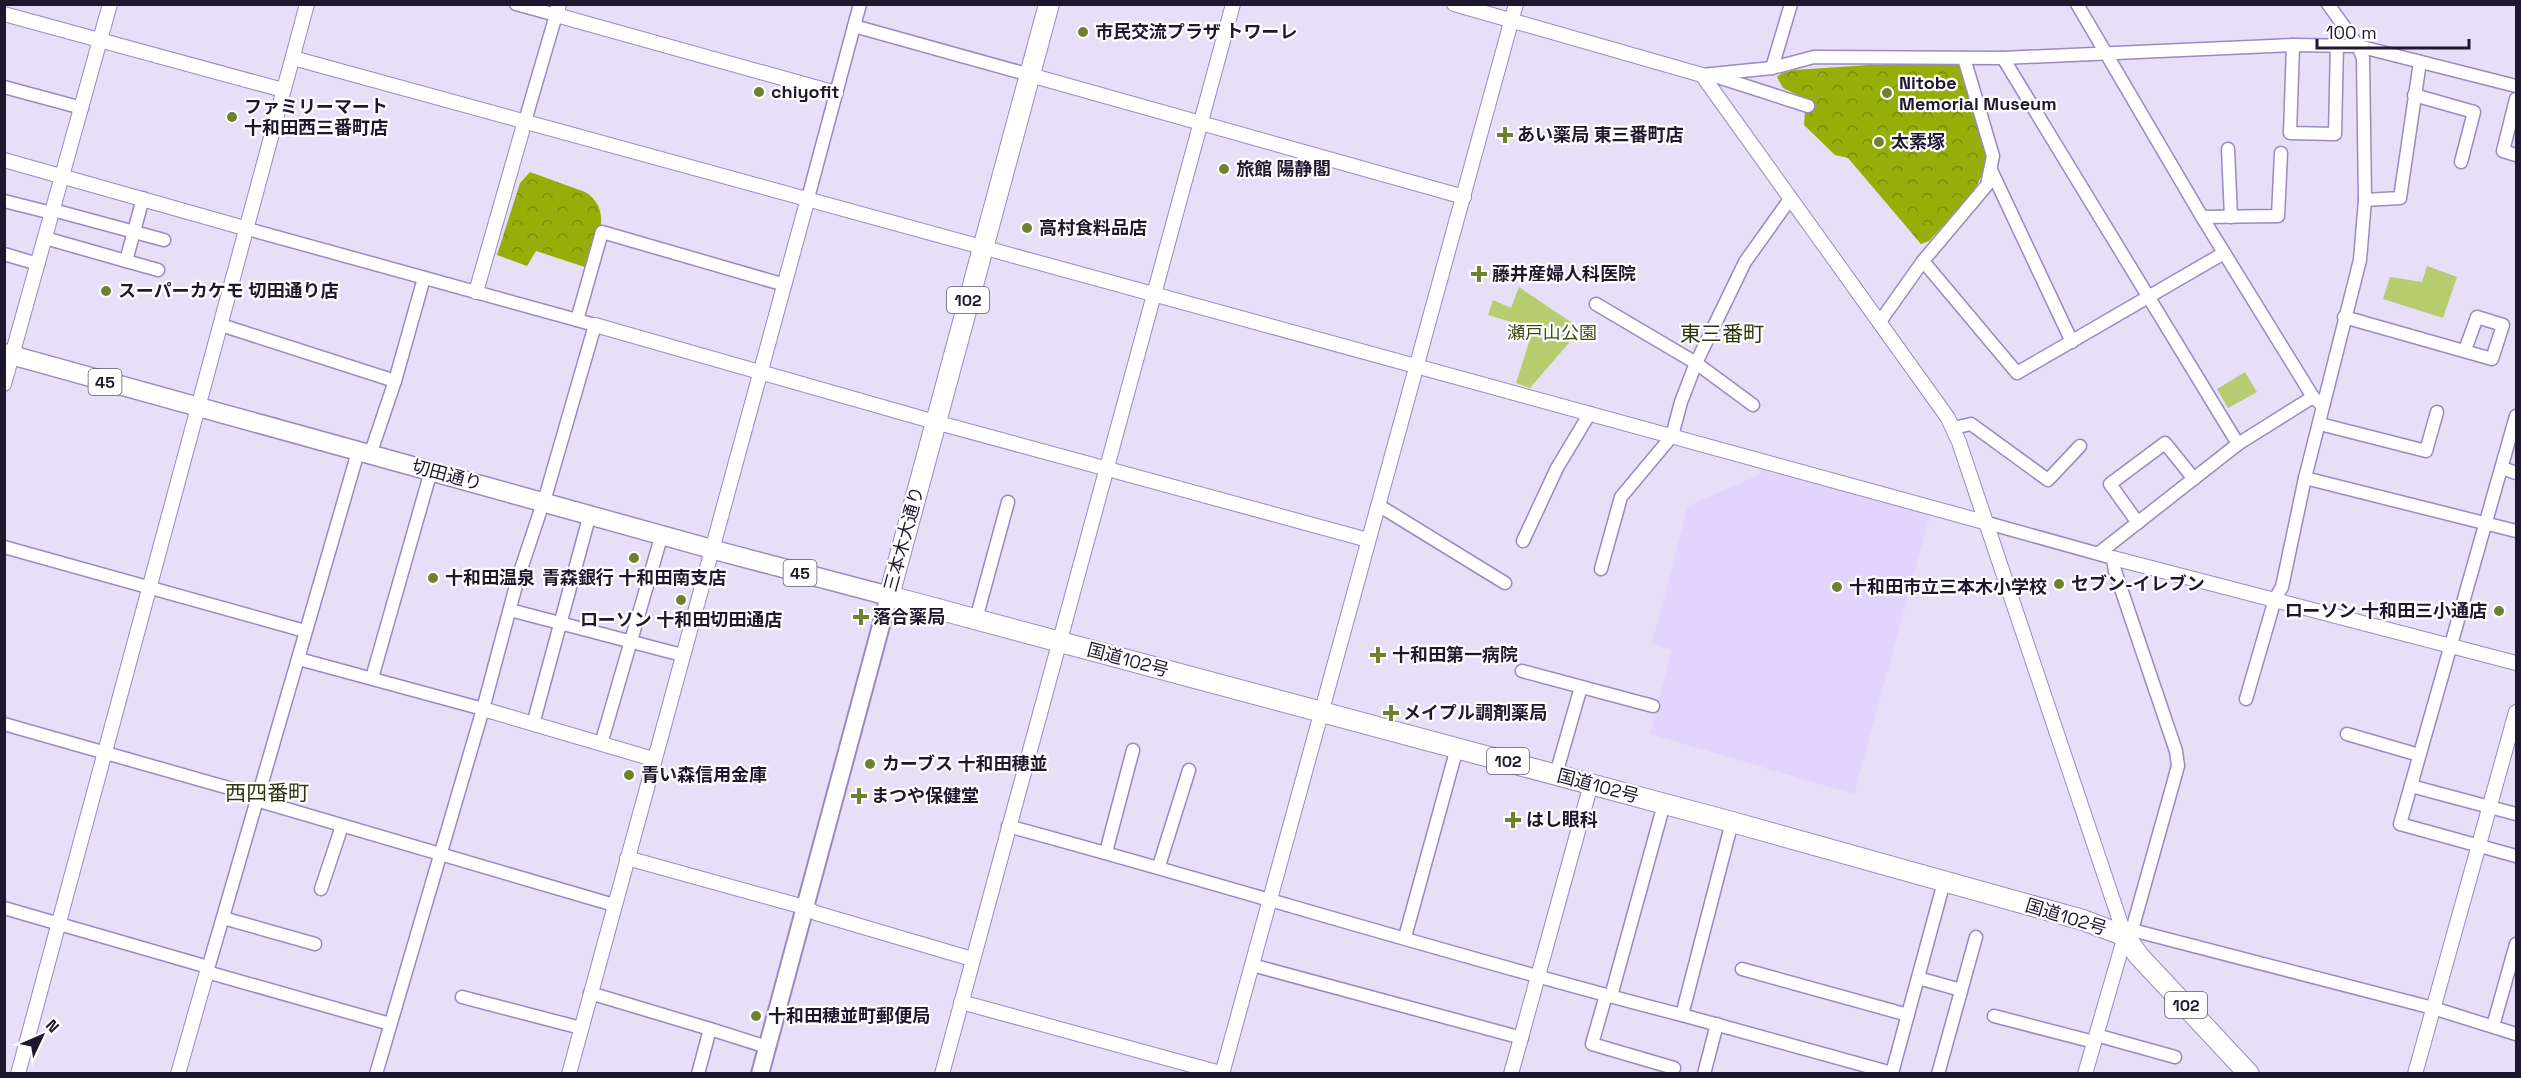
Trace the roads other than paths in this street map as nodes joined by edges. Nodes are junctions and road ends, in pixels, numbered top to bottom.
1 (110, 4) edge
2 (307, 4) edge
3 (516, 4) edge
4 (860, 4) edge
5 (1049, 4) edge
6 (1233, 4) edge
7 (1454, 4) edge
8 (1516, 4) edge
9 (1791, 4) edge
10 (2077, 4) edge
11 (2328, 4) edge
12 (558, 10) edge
13 (4, 14) edge
14 (1512, 21) junction
15 (854, 26) junction
16 (100, 39) junction
17 (2293, 45) junction
18 (2337, 45) junction
19 (2358, 46) junction
20 (2105, 53) junction
21 (293, 58) junction
22 (1964, 58) junction
23 (2003, 58) junction
24 (2420, 62) junction
25 (1772, 68) junction
26 (1030, 75) junction
27 (1706, 75) junction
28 (2517, 86) edge
29 (4, 87) edge
30 (283, 90) junction
31 (836, 93) junction
32 (2414, 95) junction
33 (2517, 99) edge
34 (1808, 106) dead end
35 (82, 108) junction
36 (525, 121) junction
37 (1201, 122) junction
38 (2228, 149) dead end
39 (2281, 153) dead end
40 (2517, 155) edge
41 (4, 160) edge
42 (2461, 162) dead end
43 (1991, 170) junction
44 (62, 176) junction
45 (1464, 197) junction
46 (143, 198) junction
47 (808, 198) junction
48 (1790, 200) junction
49 (2365, 200) junction
50 (4, 201) edge
51 (52, 211) junction
52 (2202, 217) junction
53 (2231, 217) junction
54 (248, 229) junction
55 (134, 232) junction
56 (45, 238) junction
57 (164, 240) dead end
58 (982, 247) junction
59 (2224, 253) junction
60 (4, 254) edge
61 (126, 261) junction
62 (1923, 261) junction
63 (38, 264) junction
64 (158, 270) dead end
65 (424, 278) junction
66 (784, 285) junction
67 (476, 292) junction
68 (1154, 295) junction
69 (2149, 297) junction
70 (1596, 304) dead end
71 (2344, 317) junction
72 (577, 320) junction
73 (1879, 322) junction
74 (221, 325) junction
75 (595, 325) junction
76 (2072, 342) junction
77 (2465, 351) dead end
78 (9, 355) edge
79 (1696, 363) junction
80 (1417, 366) junction
81 (761, 373) junction
82 (395, 381) junction
83 (4, 384) edge
84 (2313, 397) junction
85 (1753, 405) dead end
86 (2324, 406) junction
87 (198, 408) junction
88 (2437, 412) dead end
89 (1590, 413) junction
90 (2517, 416) edge
91 (935, 422) junction
92 (2320, 424) junction
93 (1953, 428) junction
94 (1672, 436) junction
95 (2238, 444) junction
96 (2080, 446) dead end
97 (364, 454) junction
98 (2502, 468) junction
99 (1108, 470) junction
100 (431, 471) junction
101 (2517, 472) edge
102 (2305, 478) junction
103 (2194, 479) junction
104 (543, 502) junction
105 (1008, 502) dead end
106 (1378, 505) junction
107 (590, 514) junction
108 (1984, 522) junction
109 (2138, 523) junction
110 (2486, 523) junction
111 (2517, 531) edge
112 (662, 534) junction
113 (1368, 540) junction
114 (1523, 541) dead end
115 (4, 547) edge
116 (711, 549) junction
117 (2098, 553) junction
118 (2114, 558) junction
119 (1600, 569) dead end
120 (1505, 584) dead end
121 (150, 588) junction
122 (889, 596) junction
123 (2275, 599) junction
124 (510, 610) junction
125 (976, 619) junction
126 (559, 621) junction
127 (305, 631) junction
128 (631, 640) junction
129 (1060, 641) junction
130 (2451, 645) junction
131 (682, 655) junction
132 (298, 658) junction
133 (2517, 663) edge
134 (1522, 670) dead end
135 (372, 678) junction
136 (1581, 687) junction
137 (2246, 699) dead end
138 (1653, 706) dead end
139 (483, 709) junction
140 (1322, 712) junction
141 (2517, 712) edge
142 (4, 724) edge
143 (533, 724) junction
144 (2347, 734) dead end
145 (601, 744) junction
146 (1457, 748) junction
147 (1133, 750) dead end
148 (105, 753) junction
149 (2419, 755) junction
150 (653, 759) junction
151 (1189, 770) dead end
152 (1556, 774) junction
153 (1591, 784) junction
154 (2411, 786) junction
155 (257, 798) junction
156 (1664, 804) junction
157 (2491, 807) junction
158 (2517, 814) edge
159 (1732, 822) junction
160 (342, 826) junction
161 (1008, 826) junction
162 (2480, 845) junction
163 (1106, 852) junction
164 (441, 855) junction
165 (2517, 856) edge
166 (627, 858) junction
167 (1159, 867) junction
168 (1944, 882) junction
169 (321, 889) dead end
170 (1270, 899) junction
171 (614, 906) junction
172 (804, 907) junction
173 (4, 908) edge
174 (223, 918) junction
175 (59, 924) junction
176 (2128, 933) junction
177 (1405, 937) junction
178 (1976, 937) dead end
179 (315, 944) dead end
180 (2516, 945) edge
181 (972, 959) junction
182 (1252, 965) junction
183 (1743, 969) dead end
184 (207, 970) junction
185 (1539, 975) junction
186 (1918, 978) junction
187 (1961, 990) junction
188 (590, 993) junction
189 (1609, 996) junction
190 (462, 997) dead end
191 (961, 1002) junction
192 (2433, 1008) junction
193 (1682, 1015) junction
194 (1908, 1015) junction
195 (1994, 1016) dead end
196 (390, 1024) junction
197 (1717, 1024) junction
198 (2493, 1026) junction
199 (581, 1028) junction
200 (710, 1029) junction
201 (2517, 1034) edge
202 (1522, 1038) junction
203 (2095, 1038) junction
204 (767, 1047) junction
205 (2175, 1058) dead end
206 (1674, 1068) dead end
207 (1222, 1073) edge
208 (18, 1074) edge
209 (178, 1074) edge
210 (376, 1074) edge
211 (569, 1074) edge
212 (698, 1074) edge
213 (759, 1074) edge
214 (942, 1074) edge
215 (1512, 1074) edge
216 (1704, 1074) edge
217 (1938, 1074) edge
218 (2085, 1074) edge
219 (2249, 1074) edge
220 (2415, 1074) edge

1 - 16 street
2 - 21 street
3 - 12 street
4 - 15 street
5 - 26 highway, 三本木大通り / 102
6 - 37 street
7 - 14 street
8 - 14 street
9 - 25 street
10 - 20 street
11 - 19 street
12 - 31 street
12 - 36 street
13 - 16 street
14 - 27 street
14 - 45 street
15 - 26 street
15 - 31 street
16 - 30 street
16 - 35 street
17 - 18 street
17 - 18 street
17 - 20 street
18 - 19 street
19 - 24 street
19 - 49 street
20 - 23 street
20 - 52 street
21 - 30 street
21 - 36 street
22 - 23 street
22 - 25 street
22 - 43 street
23 - 69 street
24 - 28 street
24 - 32 street
25 - 27 street
26 - 37 street
26 - 58 highway, 三本木大通り / 102
27 - 34 street
27 - 48 street
29 - 35 street
30 - 54 street
31 - 47 street
32 - 42 street
32 - 49 street
33 - 40 street
35 - 44 street
36 - 47 street
36 - 67 street
37 - 45 street
37 - 68 street
38 - 53 street
39 - 53 street
41 - 44 street
43 - 62 street
43 - 76 street
44 - 46 street
44 - 51 street
45 - 80 street
46 - 54 street
46 - 55 street
47 - 58 street
47 - 66 street
48 - 73 street
48 - 79 street
49 - 71 street
50 - 51 street
51 - 55 street
51 - 56 street
52 - 53 street
52 - 59 street
54 - 65 street
54 - 74 street
55 - 57 street
55 - 61 street
56 - 61 street
56 - 63 street
58 - 68 street
58 - 91 highway, 三本木大通り / 102
59 - 69 street
59 - 84 street
60 - 63 street
61 - 64 street
62 - 73 street
62 - 76 street
63 - 78 street
65 - 67 street
65 - 82 street
66 - 72 street
66 - 81 street
67 - 72 street
68 - 80 street
68 - 99 street
69 - 76 street
69 - 95 street
70 - 79 street
71 - 77 street
71 - 86 street
72 - 75 street
73 - 93 street
74 - 82 street
74 - 87 street
75 - 81 street
75 - 104 street
78 - 83 street
78 - 87 main road, 切田通り / 45
79 - 85 street
79 - 94 street
80 - 89 street
80 - 106 street
81 - 91 street
81 - 116 street
82 - 97 street
84 - 86 street
84 - 95 street
86 - 92 street
87 - 97 main road, 切田通り / 45
87 - 121 street
88 - 92 street
89 - 94 street
89 - 114 street
90 - 98 street
91 - 99 street
91 - 122 highway, 三本木大通り / 102
92 - 102 street
93 - 96 street
93 - 108 street
94 - 108 street
94 - 119 street
95 - 103 street
97 - 100 main road, 切田通り / 45
97 - 127 street
98 - 101 street
98 - 110 street
99 - 113 street
99 - 129 street
100 - 104 main road, 切田通り / 45
100 - 135 street
102 - 110 street
102 - 123 street
103 - 109 street
103 - 109 street
104 - 107 main road, 切田通り / 45
104 - 124 street
105 - 125 street
106 - 113 street
106 - 120 street
107 - 112 main road, 切田通り / 45
107 - 126 street
108 - 117 street
108 - 176 street
109 - 117 street
110 - 111 street
110 - 130 street
112 - 116 main road, 切田通り / 45
112 - 128 street
113 - 140 street
115 - 121 street
116 - 122 main road, 切田通り / 45
116 - 131 street
117 - 118 street
118 - 123 street
118 - 176 street
121 - 127 street
121 - 148 street
122 - 125 highway, 国道102号 / 102
122 - 172 main road, 三本木大通り
123 - 130 street
123 - 137 street
124 - 126 street
124 - 139 street
125 - 129 highway, 国道102号 / 102
126 - 128 street
126 - 143 street
127 - 132 street
128 - 131 street
128 - 145 street
129 - 140 highway, 国道102号 / 102
129 - 161 street
130 - 133 street
130 - 149 street
131 - 150 street
132 - 135 street
132 - 155 street
134 - 136 street
135 - 139 street
136 - 138 street
136 - 152 street
139 - 143 street
139 - 164 street
140 - 146 highway, 国道102号 / 102
140 - 170 street
141 - 157 street
142 - 148 street
143 - 145 street
144 - 149 street
145 - 150 street
146 - 152 highway, 国道102号 / 102
146 - 177 street
147 - 163 street
148 - 155 street
148 - 175 street
149 - 154 street
150 - 166 street
151 - 167 street
152 - 153 highway, 国道102号 / 102
153 - 156 highway, 国道102号 / 102
153 - 185 street
154 - 157 street
154 - 162 street
155 - 160 street
155 - 174 street
156 - 159 highway, 国道102号 / 102
156 - 189 street
157 - 158 street
157 - 162 street
159 - 168 highway, 国道102号 / 102
159 - 193 street
160 - 164 street
160 - 169 street
161 - 163 street
161 - 181 street
162 - 165 street
162 - 192 street
163 - 167 street
164 - 171 street
164 - 196 street
166 - 171 street
166 - 172 street
167 - 170 street
168 - 176 highway, 国道102号 / 102
168 - 186 street
170 - 177 street
170 - 182 street
171 - 188 street
172 - 181 street
172 - 204 main road, 三本木大通り
173 - 175 street
174 - 179 street
174 - 184 street
175 - 184 street
175 - 208 street
176 - 192 street
176 - 203 street
176 - 219 highway, 国道102号 / 102
177 - 185 street
178 - 187 street
180 - 198 street
181 - 191 street
182 - 202 street
182 - 207 street
183 - 194 street
184 - 196 street
184 - 209 street
185 - 189 street
185 - 202 street
186 - 187 street
186 - 194 street
187 - 217 street
188 - 199 street
188 - 200 street
189 - 193 street
189 - 206 street
190 - 199 street
191 - 207 street
191 - 214 street
192 - 198 street
192 - 220 street
193 - 197 street
194 - 197 street
195 - 203 street
196 - 210 street
197 - 216 street
198 - 201 street
199 - 211 street
200 - 204 street
200 - 212 street
202 - 215 street
203 - 205 street
203 - 218 street
204 - 213 main road, 三本木大通り

